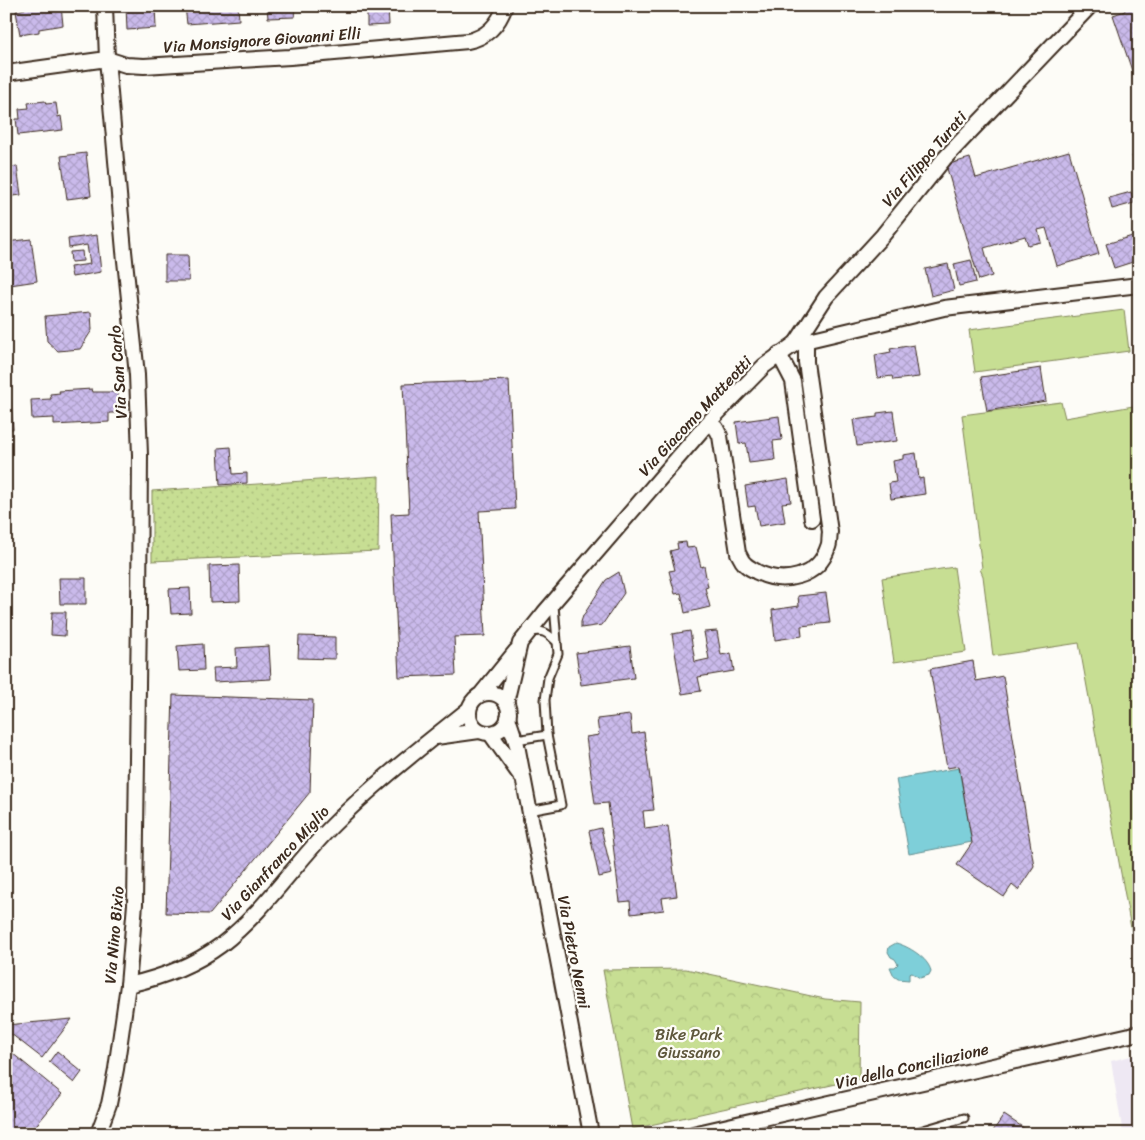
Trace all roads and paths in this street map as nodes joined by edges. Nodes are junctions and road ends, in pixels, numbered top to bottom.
1 (105, 6) edge
2 (505, 6) edge
3 (1090, 6) edge
4 (107, 59) junction
5 (6, 73) edge
6 (1139, 285) edge
7 (801, 342) junction
8 (779, 354) junction
9 (707, 424) junction
10 (812, 519) dead end
11 (554, 600) junction
12 (526, 634) junction
13 (556, 641) junction
14 (519, 648) junction
15 (482, 694) junction
16 (506, 703) junction
17 (469, 709) junction
18 (508, 718) junction
19 (484, 732) junction
20 (547, 735) junction
21 (138, 736) joint
22 (433, 738) junction
23 (516, 740) junction
24 (522, 778) junction
25 (529, 811) junction
26 (128, 986) junction
27 (1139, 1033) edge
28 (964, 1118) dead end
29 (98, 1134) edge
30 (591, 1134) edge
31 (693, 1134) edge
32 (910, 1134) edge

1 - 4 street, Via San Carlo
2 - 4 street, Via Monsignore Giovanni Elli
3 - 7 street, Via Filippo Turati
4 - 5 street, Via Monsignore Giovanni Elli
4 - 21 street, Via San Carlo
6 - 7 street, Via Giacomo Matteotti
7 - 8 street, Via Giacomo Matteotti
7 - 9 street
8 - 9 street, Via Giacomo Matteotti
8 - 10 street
9 - 11 street, Via Giacomo Matteotti
11 - 12 street, Via Giacomo Matteotti
11 - 13 lane
12 - 13 lane
12 - 14 street, Via Giacomo Matteotti
13 - 20 lane
14 - 15 street, Via Giacomo Matteotti
14 - 16 street, Via Giacomo Matteotti
15 - 16 street
15 - 17 street
16 - 18 street
17 - 19 street
17 - 22 street, Via Gianfranco Miglio
18 - 19 street
18 - 23 street, Via Pietro Nenni
19 - 22 street
19 - 24 street, Via Pietro Nenni
20 - 23 lane
20 - 25 lane
21 - 26 street, Via Nino Bixio
22 - 26 street, Via Gianfranco Miglio
23 - 24 street, Via Pietro Nenni
24 - 25 street, Via Pietro Nenni
25 - 30 street, Via Pietro Nenni
26 - 29 street, Via Nino Bixio
27 - 31 street, Via della Conciliazione
28 - 32 lane

